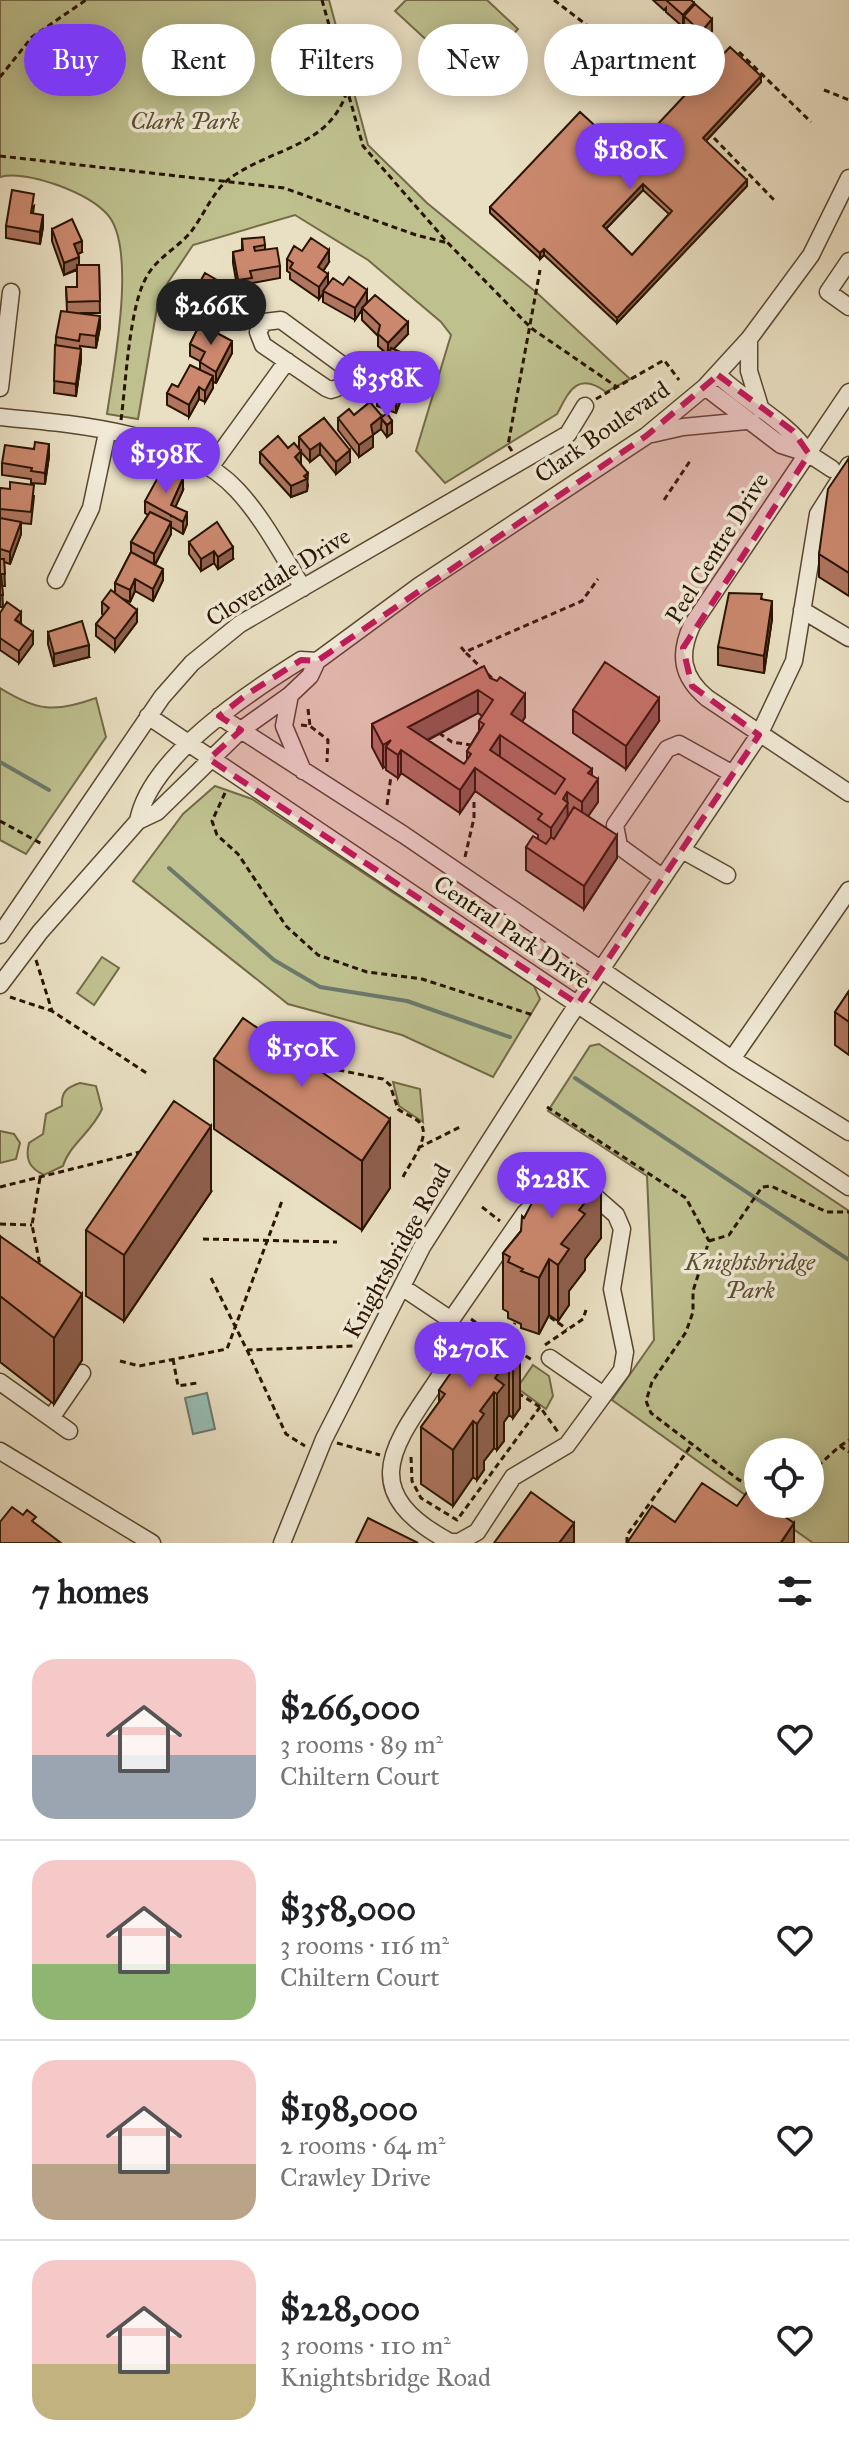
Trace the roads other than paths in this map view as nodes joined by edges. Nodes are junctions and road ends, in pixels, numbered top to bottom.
1 (849, 178) edge
2 (849, 261) edge
3 (11, 292) dead end
4 (849, 307) edge
5 (749, 339) junction
6 (287, 361) junction
7 (718, 375) junction
8 (705, 387) junction
9 (0, 388) edge
10 (849, 392) edge
11 (585, 406) road end
12 (761, 410) junction
13 (0, 417) edge
14 (746, 421) junction
15 (113, 434) junction
16 (646, 436) junction
17 (809, 454) junction
18 (211, 466) junction
19 (843, 474) edge
20 (56, 580) dead end
21 (303, 588) junction
22 (802, 610) junction
23 (849, 638) edge
24 (317, 661) junction
25 (290, 695) junction
26 (148, 716) junction
27 (219, 716) junction
28 (241, 730) junction
29 (759, 735) junction
30 (188, 744) junction
31 (209, 759) junction
32 (303, 772) junction
33 (733, 774) junction
34 (849, 793) edge
35 (138, 821) junction
36 (682, 850) junction
37 (727, 875) dead end
38 (663, 878) junction
39 (849, 890) edge
40 (0, 935) edge
41 (601, 972) junction
42 (0, 985) edge
43 (578, 1004) junction
44 (732, 1059) junction
45 (849, 1132) edge
46 (849, 1187) edge
47 (402, 1287) junction
48 (458, 1323) junction
49 (550, 1358) dead end
50 (82, 1373) dead end
51 (0, 1382) edge
52 (435, 1385) junction
53 (602, 1394) junction
54 (441, 1404) edge
55 (51, 1418) junction
56 (69, 1431) dead end
57 (0, 1451) edge
58 (152, 1543) edge
59 (282, 1543) edge

1 - 5 street, Clark Boulevard
2 - 4 street
3 - 9 street
5 - 7 street, Clark Boulevard
5 - 12 street
6 - 6 street
6 - 18 street
7 - 8 street, Clark Boulevard
7 - 12 street
8 - 14 street, Peel Centre Drive
8 - 16 street, Clark Boulevard
10 - 17 street, Peel Centre Drive
11 - 21 street, Cloverdale Drive
12 - 17 street
13 - 15 street
14 - 16 street
14 - 17 street, Peel Centre Drive
15 - 18 street
15 - 20 street
16 - 24 street, Clark Boulevard
17 - 19 street
17 - 29 street, Peel Centre Drive
18 - 21 street
19 - 22 street, Knightsbridge Road
21 - 26 street, Cloverdale Drive
22 - 23 street
22 - 29 street, Knightsbridge Road
24 - 25 street, Clark Boulevard
24 - 27 street, Clark Boulevard
25 - 28 street, Clark Boulevard
25 - 32 street
26 - 30 street, Central Park Drive
26 - 40 street, Cloverdale Drive
27 - 28 street, Central Park Drive
27 - 30 street, Clark Boulevard
28 - 31 street, Clark Boulevard
28 - 32 street, Central Park Drive
29 - 33 street, Knightsbridge Road
29 - 34 street, Peel Centre Drive
30 - 31 street, Central Park Drive
30 - 35 street, Clark Boulevard
31 - 35 street, Clark Boulevard
31 - 43 street, Central Park Drive
32 - 41 street, Central Park Drive
33 - 36 street, Knightsbridge Road
33 - 38 street
35 - 42 street, Clark Boulevard
36 - 37 street
36 - 38 street, Knightsbridge Road
38 - 41 street, Knightsbridge Road
39 - 44 street
41 - 43 street, Knightsbridge Road
41 - 44 street, Central Park Drive
43 - 46 street, Central Park Drive
43 - 47 street, Knightsbridge Road
44 - 45 street, Central Park Drive
47 - 48 street
47 - 59 street, Knightsbridge Road
48 - 52 street
48 - 53 street
49 - 53 street
50 - 55 street
51 - 55 street
52 - 53 street
52 - 54 street
55 - 56 street
57 - 58 street

